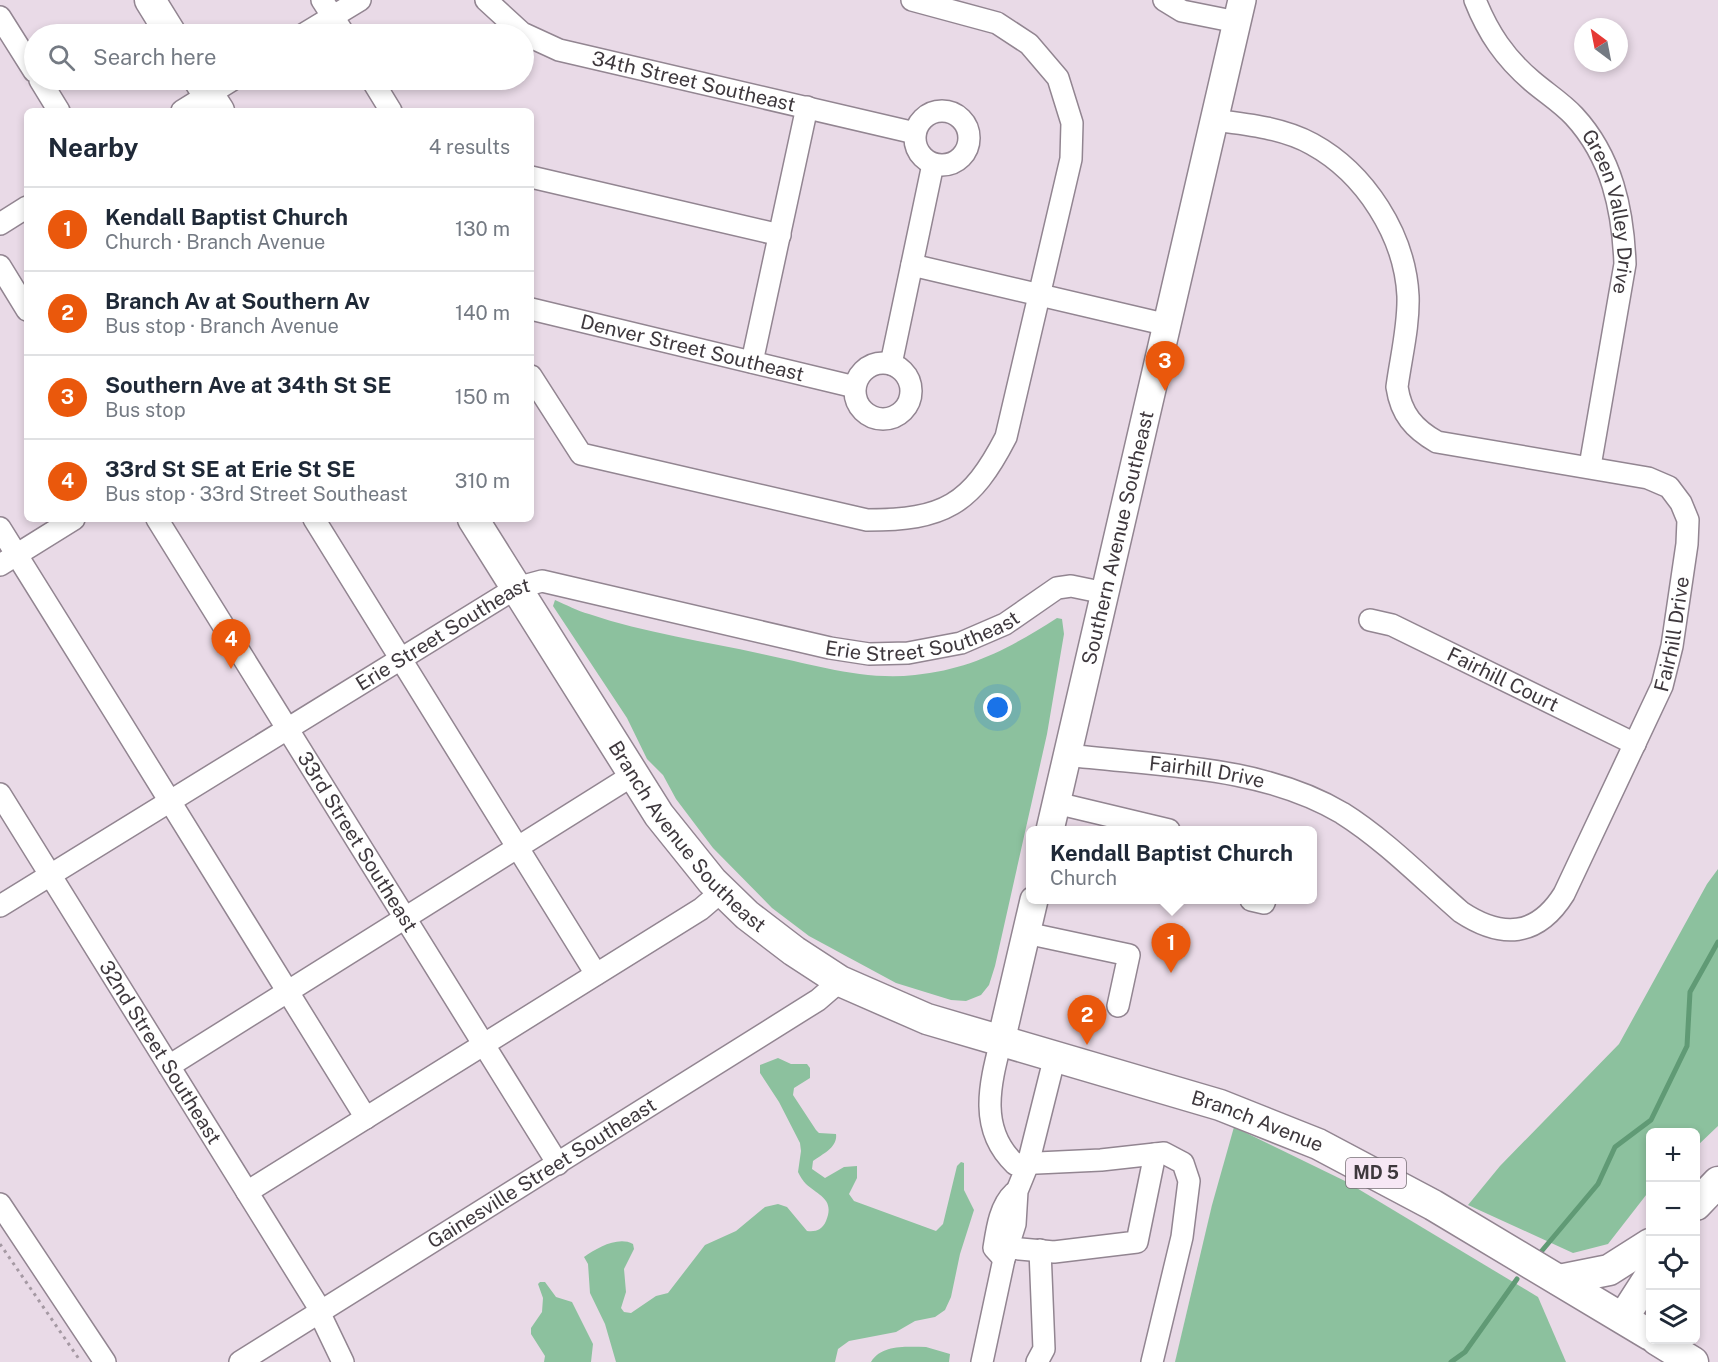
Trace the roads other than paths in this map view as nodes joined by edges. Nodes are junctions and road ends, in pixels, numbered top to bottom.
1 (150, 0) edge
2 (360, 0) edge
3 (486, 0) edge
4 (912, 0) edge
5 (1164, 0) edge
6 (1475, 0) edge
7 (1239, 11) edge
8 (0, 17) edge
9 (333, 17) edge
10 (165, 24) edge
11 (510, 24) edge
12 (534, 39) edge
13 (24, 55) edge
14 (46, 90) edge
15 (378, 90) edge
16 (215, 91) edge
17 (807, 107) junction
18 (58, 108) edge
19 (187, 108) edge
20 (389, 108) edge
21 (1214, 120) junction
22 (915, 133) junction
23 (933, 164) junction
24 (534, 178) edge
25 (24, 209) edge
26 (0, 224) edge
27 (780, 234) junction
28 (0, 266) edge
29 (912, 266) junction
30 (1039, 296) junction
31 (24, 305) edge
32 (534, 310) edge
33 (1168, 325) junction
34 (752, 362) junction
35 (891, 364) junction
36 (534, 381) edge
37 (855, 387) junction
38 (1590, 466) junction
39 (69, 522) edge
40 (159, 522) edge
41 (316, 522) edge
42 (475, 522) edge
43 (0, 528) edge
44 (8, 560) edge
45 (516, 588) junction
46 (1105, 593) junction
47 (1370, 620) dead end
48 (400, 659) junction
49 (288, 728) junction
50 (1635, 744) junction
51 (1067, 755) junction
52 (633, 775) junction
53 (0, 795) edge
54 (171, 800) junction
55 (1056, 803) junction
56 (1051, 826) edge
57 (1148, 826) edge
58 (518, 847) junction
59 (50, 875) junction
60 (722, 891) junction
61 (1033, 904) edge
62 (0, 906) edge
63 (405, 918) junction
64 (1026, 933) junction
65 (596, 974) junction
66 (840, 981) junction
67 (287, 992) junction
68 (1118, 1006) dead end
69 (1001, 1041) junction
70 (484, 1044) junction
71 (1056, 1056) junction
72 (169, 1066) junction
73 (366, 1118) junction
74 (1155, 1154) junction
75 (558, 1164) junction
76 (1028, 1164) junction
77 (1718, 1182) edge
78 (247, 1192) junction
79 (1700, 1200) edge
80 (0, 1204) edge
81 (1646, 1247) edge
82 (1040, 1250) junction
83 (1006, 1253) junction
84 (1646, 1259) edge
85 (1559, 1280) junction
86 (1646, 1280) edge
87 (320, 1311) junction
88 (1616, 1314) junction
89 (1646, 1333) edge
90 (1664, 1344) edge
91 (1686, 1344) edge
92 (105, 1362) edge
93 (240, 1362) edge
94 (343, 1362) edge
95 (982, 1362) edge
96 (1037, 1362) edge
97 (1152, 1362) edge
98 (1694, 1362) edge
99 (1705, 1362) edge

1 - 10 highway
2 - 9 street
3 - 11 street, 34th Street Southeast
4 - 30 street
5 - 7 street
6 - 38 street, Green Valley Drive
7 - 21 main road, Southern Avenue Southeast
8 - 13 street
12 - 17 street, 34th Street Southeast
14 - 18 street
15 - 20 street
16 - 19 street
17 - 22 street, 34th Street Southeast
17 - 27 street
21 - 33 main road, Southern Avenue Southeast
21 - 38 street, Fairhill Drive
22 - 23 street
22 - 23 street
23 - 29 street
24 - 27 street
25 - 26 street
27 - 34 street
28 - 31 street
29 - 30 street
29 - 35 street
30 - 33 street
30 - 36 street
32 - 34 street, Denver Street Southeast
33 - 46 main road, Southern Avenue Southeast
34 - 37 street, Denver Street Southeast
35 - 37 street
35 - 37 street
38 - 50 street, Fairhill Drive
39 - 44 street
40 - 49 street, 33rd Street Southeast
41 - 48 street
42 - 45 highway, Branch Avenue Southeast
43 - 44 street
44 - 54 street
45 - 46 street, Erie Street Southeast
45 - 48 street, Erie Street Southeast
45 - 52 highway, Branch Avenue Southeast
46 - 51 main road, Southern Avenue Southeast
47 - 50 street, Fairhill Court
48 - 49 street, Erie Street Southeast
48 - 58 street
49 - 54 street, Erie Street Southeast
49 - 63 street, 33rd Street Southeast
50 - 51 street, Fairhill Drive
51 - 55 main road, Southern Avenue Southeast
52 - 58 street
52 - 60 highway, Branch Avenue Southeast
53 - 59 street, 32nd Street Southeast
54 - 59 street, Erie Street Southeast
54 - 67 street
55 - 56 main road, Southern Avenue Southeast
55 - 57 street
58 - 63 street
58 - 65 street
59 - 62 street, Erie Street Southeast
59 - 72 street, 32nd Street Southeast
60 - 65 street
60 - 66 highway, Branch Avenue Southeast
61 - 64 main road
63 - 67 street
63 - 70 street, 33rd Street Southeast
64 - 68 street
64 - 69 main road
65 - 70 street
66 - 69 highway, Branch Avenue Southeast
66 - 75 street, Gainesville Street Southeast
67 - 72 street
67 - 73 street
69 - 71 highway, Branch Avenue / MD 5
69 - 76 street
70 - 73 street
70 - 75 street, 33rd Street Southeast
71 - 76 street
71 - 85 highway, Branch Avenue / MD 5
72 - 78 street, 32nd Street Southeast
73 - 78 street
74 - 76 street
74 - 82 street
74 - 97 street
75 - 87 street, Gainesville Street Southeast
76 - 83 street
77 - 79 highway
78 - 87 street, 32nd Street Southeast
80 - 92 street
81 - 85 highway
82 - 83 street
82 - 96 street
83 - 95 street
84 - 88 highway
85 - 88 highway, Branch Avenue / MD 5
86 - 88 highway
87 - 93 street, Gainesville Street Southeast
87 - 94 street, 32nd Street Southeast
88 - 89 highway, Branch Avenue / MD 5
90 - 98 highway
91 - 99 highway

